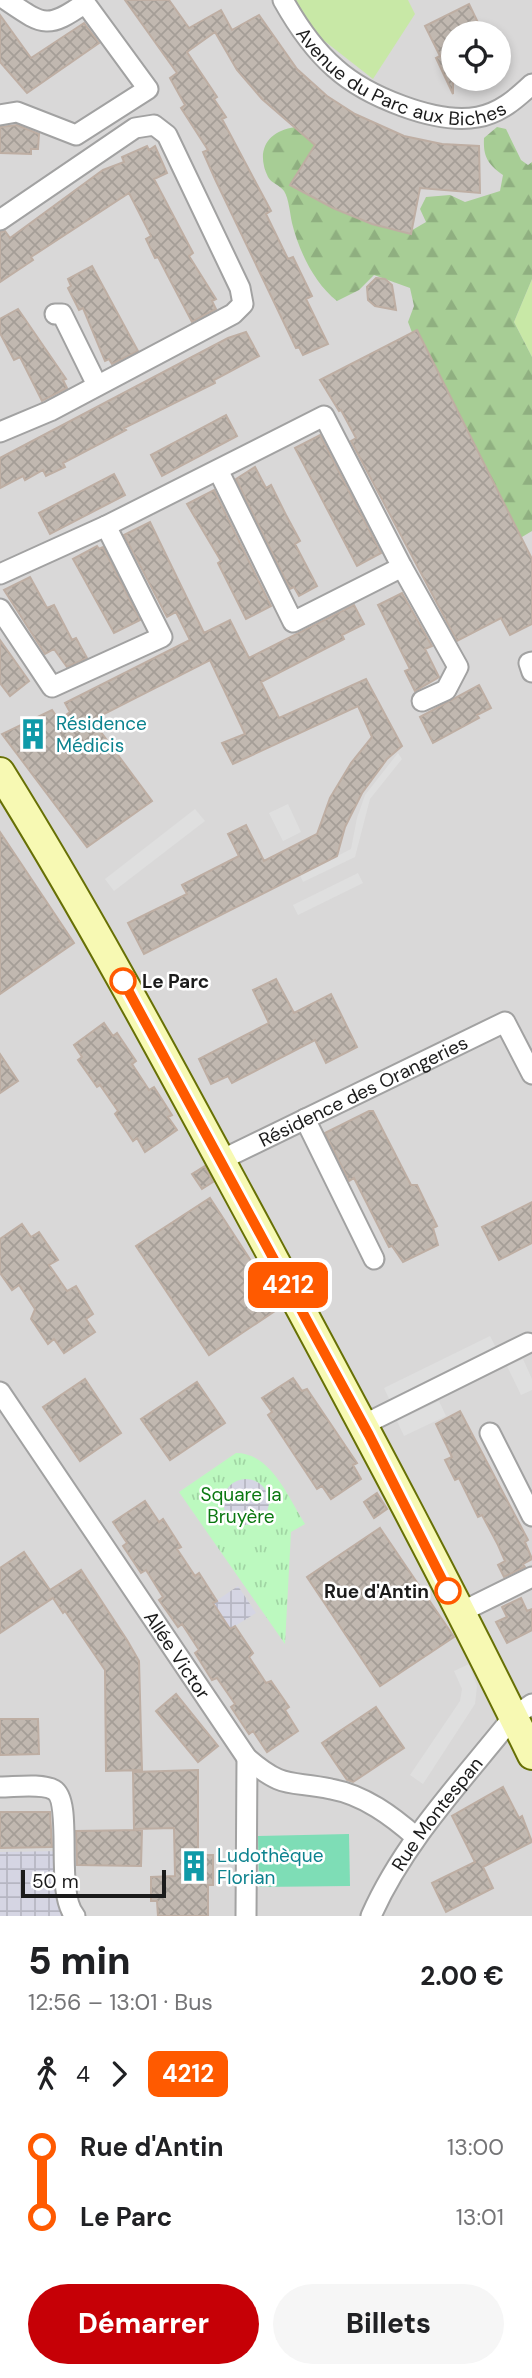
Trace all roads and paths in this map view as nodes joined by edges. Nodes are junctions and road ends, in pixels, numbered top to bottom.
1 (6, 0) edge
2 (283, 0) edge
3 (532, 84) edge
4 (0, 114) edge
5 (0, 220) edge
6 (55, 314) dead end
7 (97, 385) junction
8 (0, 432) edge
9 (218, 470) junction
10 (106, 526) junction
11 (402, 567) junction
12 (0, 574) edge
13 (0, 609) edge
14 (422, 701) dead end
15 (1, 776) edge
16 (532, 1074) edge
17 (305, 1119) junction
18 (221, 1160) junction
19 (374, 1259) dead end
20 (528, 1343) dead end
21 (0, 1392) edge
22 (363, 1424) junction
23 (489, 1433) dead end
24 (532, 1516) edge
25 (532, 1577) edge
26 (459, 1613) junction
27 (523, 1711) edge
28 (532, 1755) edge
29 (247, 1758) junction
30 (0, 1787) edge
31 (416, 1837) junction
32 (75, 1916) edge
33 (246, 1916) edge
34 (371, 1916) edge

1 - 4 street
2 - 3 street, Avenue du Parc aux Biches
5 - 7 street
6 - 7 street
7 - 8 street
9 - 10 street
9 - 11 street
9 - 11 street
10 - 12 street
10 - 13 street
11 - 14 street
15 - 18 street
16 - 17 street, Résidence des Orangeries
17 - 18 street, Résidence des Orangeries
17 - 19 street
18 - 22 street
20 - 22 street
21 - 29 street, Allée Victor
22 - 26 street
23 - 24 street
25 - 26 street
26 - 27 street
27 - 28 street
27 - 31 street, Rue Montespan
29 - 31 street, Allée Victor
29 - 33 street
30 - 32 street
31 - 34 street, Rue Montespan

